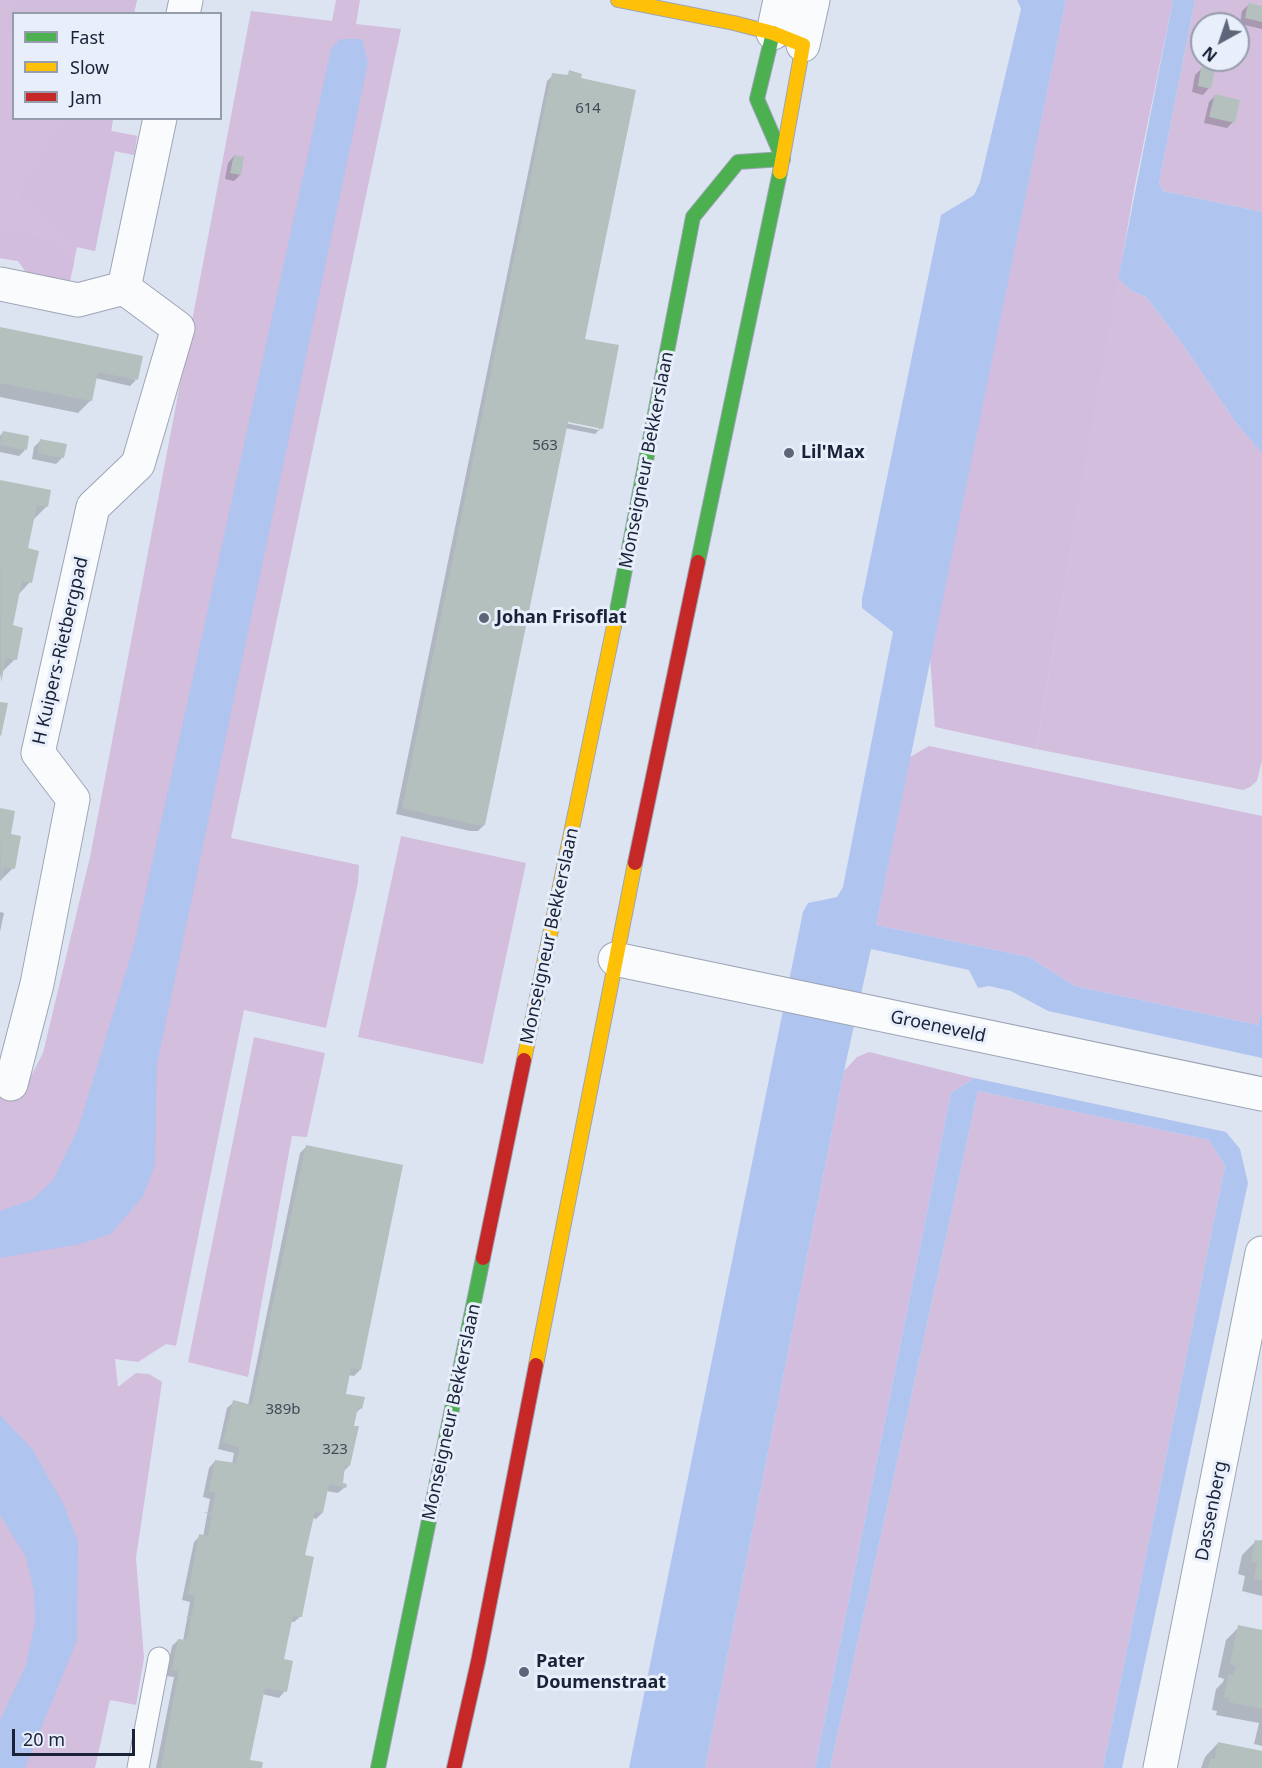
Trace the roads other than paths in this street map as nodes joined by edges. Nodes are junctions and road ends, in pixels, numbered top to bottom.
1 (618, 0) edge
2 (780, 0) edge
3 (813, 0) edge
4 (772, 33) junction
5 (803, 45) junction
6 (160, 120) edge
7 (783, 159) junction
8 (0, 284) edge
9 (124, 288) junction
10 (615, 959) junction
11 (11, 1084) dead end
12 (1262, 1094) edge
13 (1262, 1253) edge
14 (159, 1658) dead end
15 (138, 1768) edge
16 (378, 1768) edge
17 (454, 1768) edge
18 (1160, 1768) edge

1 - 4 street
2 - 4 street
3 - 5 street
4 - 5 street
4 - 7 street
5 - 7 street
6 - 9 street
7 - 10 street
7 - 16 street, Monseigneur Bekkerslaan
8 - 9 street
9 - 11 street, H Kuipers-Rietbergpad
10 - 12 street, Groeneveld
10 - 17 street
13 - 18 street, Dassenberg
14 - 15 lane

